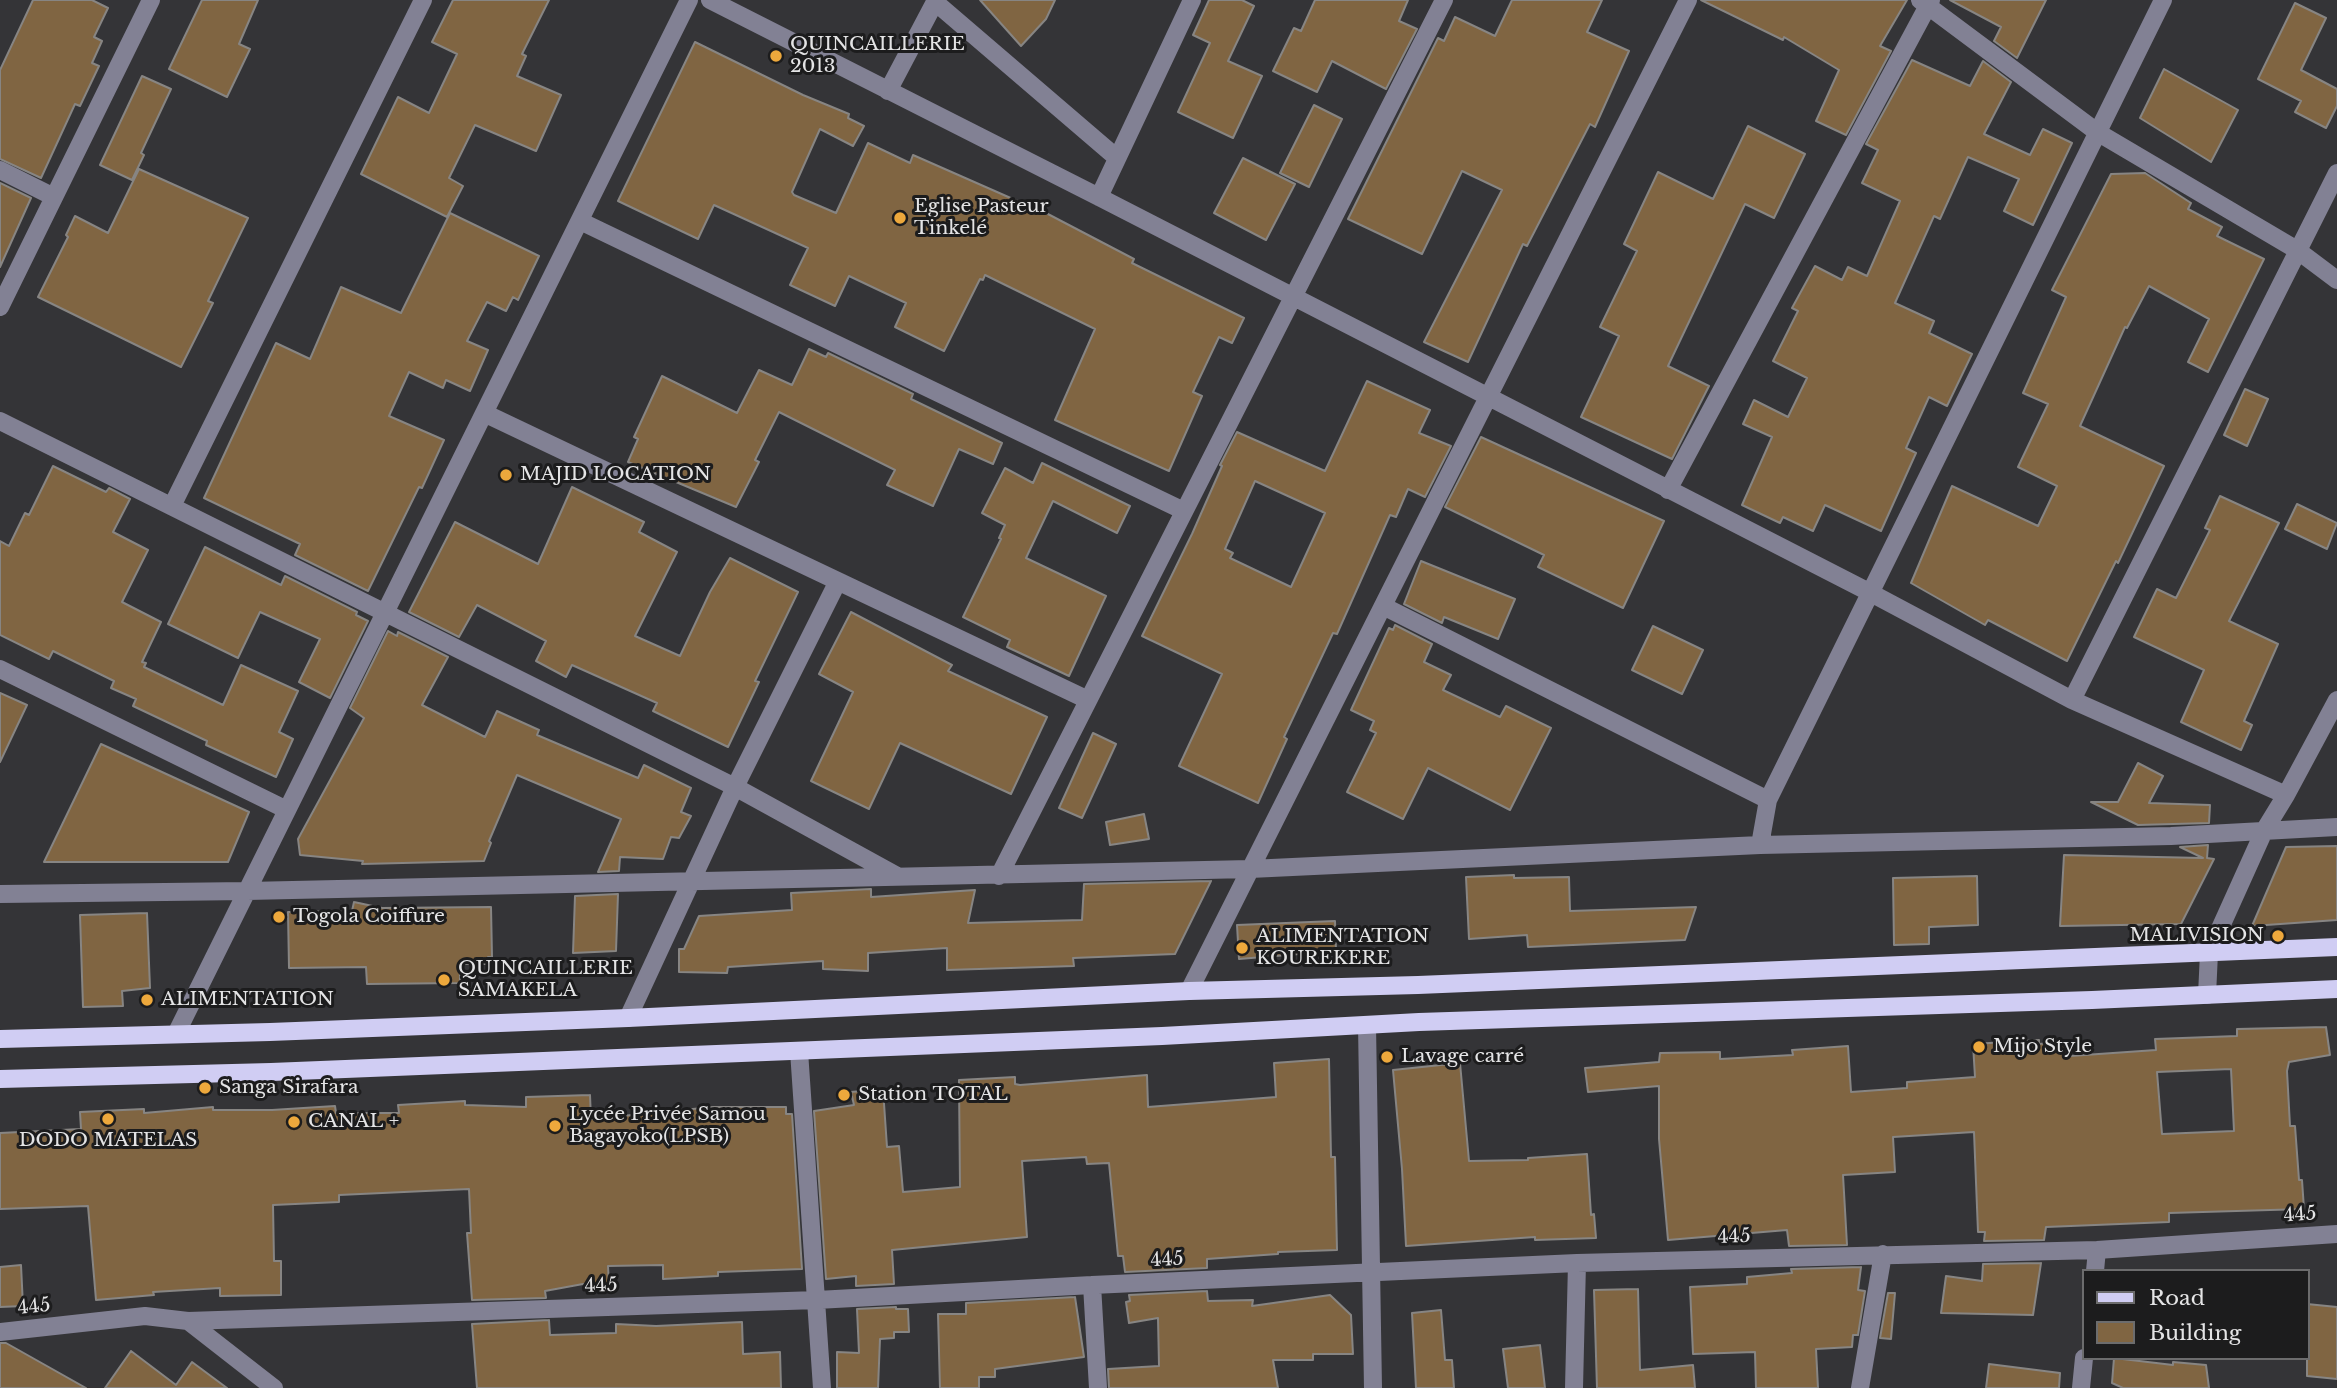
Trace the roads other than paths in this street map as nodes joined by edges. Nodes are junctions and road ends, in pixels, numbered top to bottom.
1 (151, 0) edge
2 (423, 0) edge
3 (689, 0) edge
4 (710, 0) edge
5 (1192, 0) edge
6 (1444, 0) edge
7 (1688, 0) edge
8 (2163, 0) edge
9 (936, 1) edge
10 (1926, 2) edge
11 (888, 91) junction
12 (2097, 132) junction
13 (1117, 158) junction
14 (0, 170) edge
15 (2337, 173) edge
16 (54, 197) junction
17 (1099, 197) junction
18 (580, 221) junction
19 (2297, 250) junction
20 (2337, 280) edge
21 (1292, 298) junction
22 (0, 307) edge
23 (1488, 398) junction
24 (484, 413) junction
25 (0, 421) edge
26 (1668, 490) junction
27 (172, 506) junction
28 (1184, 511) junction
29 (838, 581) junction
30 (1869, 592) junction
31 (1383, 606) junction
32 (385, 613) junction
33 (0, 669) edge
34 (1088, 700) junction
35 (2072, 700) junction
36 (2337, 701) edge
37 (734, 787) junction
38 (2287, 795) junction
39 (1768, 800) junction
40 (287, 810) junction
41 (2337, 827) edge
42 (2264, 831) junction
43 (1760, 845) junction
44 (1250, 869) junction
45 (999, 876) junction
46 (900, 878) junction
47 (692, 882) junction
48 (247, 891) junction
49 (0, 894) edge
50 (2337, 947) edge
51 (2209, 953) junction
52 (2337, 989) edge
53 (1189, 991) junction
54 (2207, 995) junction
55 (628, 1018) junction
56 (1367, 1025) junction
57 (176, 1034) junction
58 (0, 1039) edge
59 (799, 1051) junction
60 (0, 1079) edge
61 (2337, 1234) edge
62 (2097, 1250) junction
63 (1883, 1254) junction
64 (1577, 1263) junction
65 (2095, 1269) edge
66 (1371, 1272) junction
67 (1092, 1285) junction
68 (817, 1300) junction
69 (188, 1321) junction
70 (0, 1332) edge
71 (2084, 1360) edge
72 (274, 1388) edge
73 (822, 1388) edge
74 (1098, 1388) edge
75 (1373, 1388) edge
76 (1574, 1388) edge
77 (1860, 1388) edge
78 (2081, 1388) edge

1 - 16 street
2 - 27 street
3 - 18 street
4 - 11 street
5 - 13 street
6 - 21 street
7 - 23 street
8 - 12 street
9 - 11 street
9 - 13 street
10 - 12 street
10 - 26 street
11 - 17 street
12 - 19 street
12 - 30 street
13 - 17 street
14 - 16 street
15 - 19 street
16 - 22 street
17 - 21 street
18 - 24 street
18 - 28 street
19 - 20 street
19 - 35 street
21 - 23 street
21 - 28 street
23 - 26 street
23 - 31 street
24 - 29 street
24 - 32 street
25 - 27 street
26 - 30 street
27 - 32 street
28 - 34 street
29 - 34 street
29 - 37 street
30 - 35 street
30 - 39 street
31 - 39 street
31 - 44 street
32 - 37 street
32 - 40 street
33 - 40 street
34 - 45 street
35 - 38 street
36 - 38 street
37 - 46 street
37 - 47 street
38 - 42 street
39 - 43 street
40 - 48 street
41 - 42 street
42 - 43 street
42 - 51 street
43 - 44 street
44 - 45 street
44 - 53 street
45 - 46 street
46 - 47 street
47 - 48 street
47 - 55 street
48 - 49 street
48 - 57 street
50 - 51 main road
51 - 53 main road
51 - 54 street
52 - 54 main road
53 - 55 main road
54 - 56 main road
55 - 57 main road
56 - 59 main road
56 - 66 street
57 - 58 main road
59 - 60 main road
59 - 68 street
61 - 62 street, 445
62 - 63 street, 445
62 - 65 street
63 - 64 street, 445
63 - 77 street
64 - 66 street, 445
64 - 76 street
66 - 67 street, 445
66 - 75 street
67 - 68 street, 445
67 - 74 street
68 - 69 street, 445
68 - 73 street
69 - 70 street, 445
69 - 72 street
71 - 78 street

